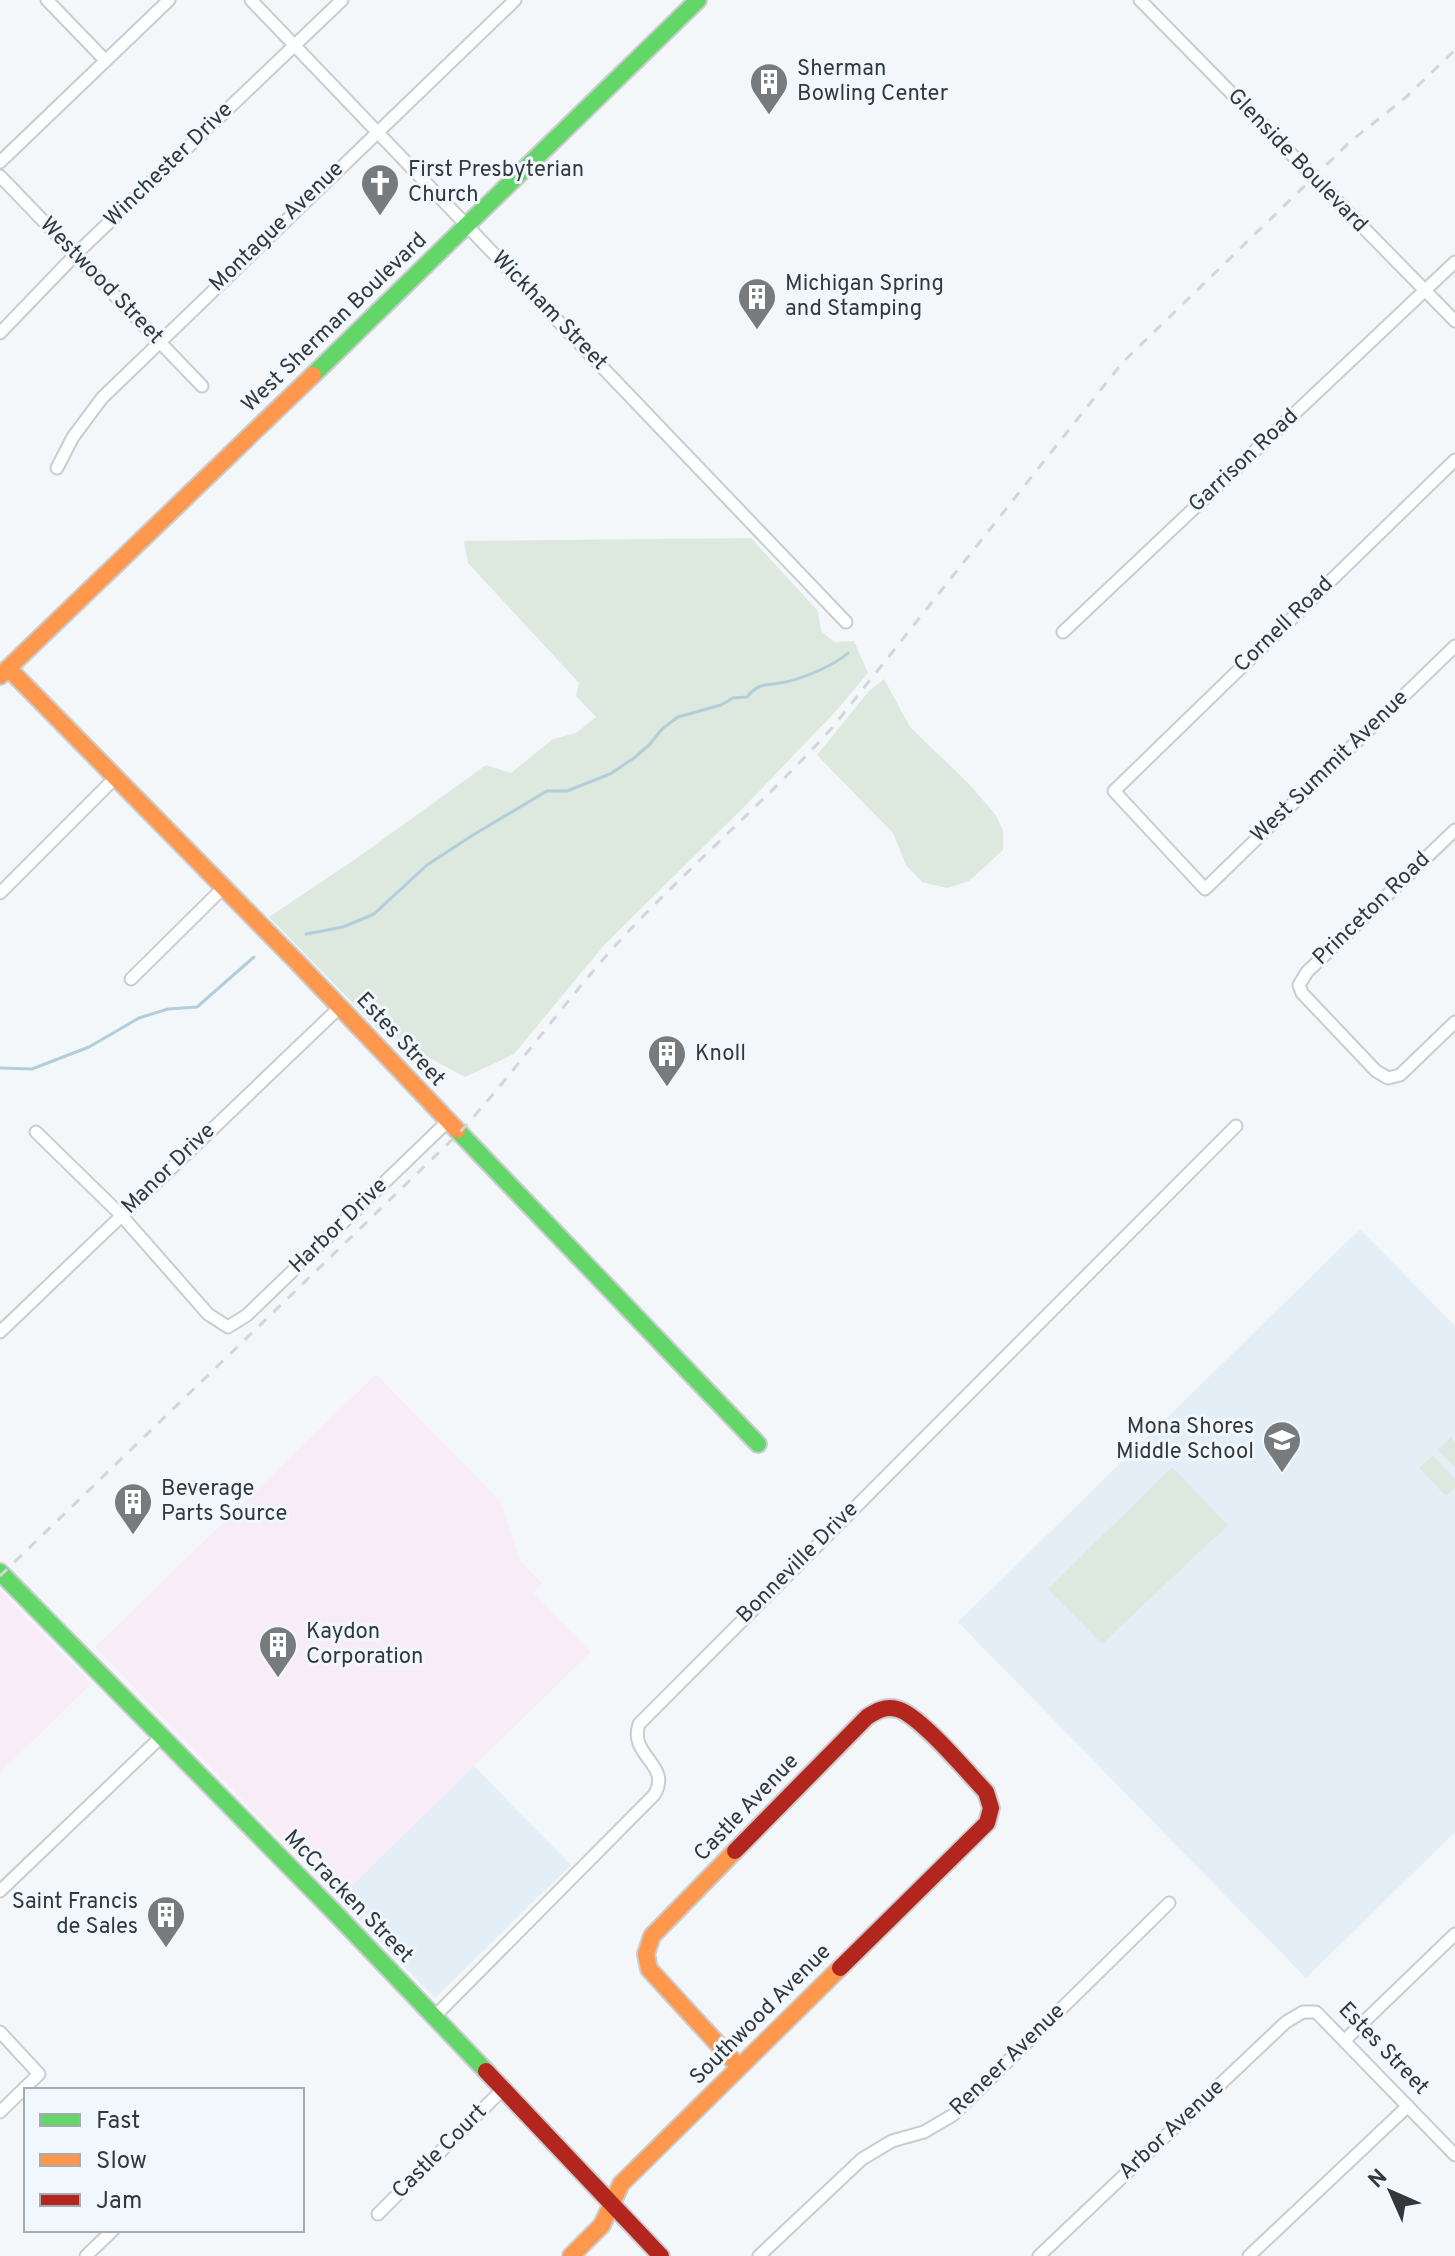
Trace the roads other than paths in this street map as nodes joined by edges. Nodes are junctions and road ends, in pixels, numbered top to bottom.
1 (47, 0) edge
2 (169, 0) edge
3 (251, 0) edge
4 (342, 0) edge
5 (515, 0) edge
6 (1140, 0) edge
7 (696, 1) edge
8 (295, 45) junction
9 (105, 60) junction
10 (377, 131) junction
11 (0, 162) edge
12 (0, 176) edge
13 (468, 226) junction
14 (76, 254) junction
15 (1455, 262) edge
16 (1425, 291) junction
17 (1455, 321) edge
18 (0, 333) edge
19 (159, 341) junction
20 (202, 386) dead end
21 (1455, 460) edge
22 (57, 468) dead end
23 (846, 622) dead end
24 (1063, 632) dead end
25 (1455, 646) edge
26 (4, 672) edge
27 (116, 777) junction
28 (1455, 830) edge
29 (222, 889) junction
30 (1205, 889) joint
31 (0, 893) edge
32 (131, 979) dead end
33 (340, 1007) junction
34 (1455, 1022) edge
35 (447, 1122) junction
36 (1236, 1126) dead end
37 (36, 1132) dead end
38 (121, 1215) junction
39 (0, 1332) edge
40 (758, 1444) dead end
41 (0, 1572) edge
42 (162, 1736) junction
43 (991, 1812) joint
44 (0, 1891) edge
45 (1169, 1903) dead end
46 (1455, 1934) edge
47 (1310, 2011) joint
48 (434, 2017) junction
49 (0, 2032) edge
50 (1344, 2041) junction
51 (739, 2067) junction
52 (25, 2088) edge
53 (24, 2089) edge
54 (502, 2090) junction
55 (1408, 2106) junction
56 (0, 2112) edge
57 (1455, 2155) edge
58 (611, 2204) junction
59 (378, 2214) dead end
60 (111, 2232) edge
61 (86, 2256) edge
62 (571, 2256) edge
63 (661, 2256) edge
64 (759, 2256) edge
65 (1039, 2256) edge
66 (1249, 2256) edge

1 - 9 street
2 - 9 street
3 - 8 street, Wickham Street
4 - 8 street, Winchester Drive
5 - 10 street, Montague Avenue
6 - 16 street, Glenside Boulevard
7 - 13 street, West Sherman Boulevard
8 - 10 street, Wickham Street
8 - 14 street, Winchester Drive
9 - 11 street
10 - 13 street, Wickham Street
10 - 19 street, Montague Avenue
12 - 14 street, Westwood Street
13 - 23 street, Wickham Street
13 - 26 street, West Sherman Boulevard
14 - 18 street, Winchester Drive
14 - 19 street, Westwood Street
15 - 16 street, Garrison Road
16 - 17 street, Glenside Boulevard
16 - 24 street, Garrison Road
19 - 20 street, Westwood Street
19 - 22 street, Montague Avenue
21 - 30 street, Cornell Road
25 - 30 street, West Summit Avenue
26 - 27 street, Estes Street
27 - 29 street, Estes Street
27 - 31 street
28 - 34 street, Princeton Road
29 - 32 street
29 - 33 street, Estes Street
33 - 35 street, Estes Street
33 - 38 street, Manor Drive
35 - 38 street, Harbor Drive
35 - 40 street, Estes Street
36 - 48 street, Bonneville Drive
37 - 38 street
38 - 39 street, Manor Drive
41 - 42 street, McCracken Street
42 - 44 street
42 - 48 street, McCracken Street
43 - 51 street, Southwood Avenue
43 - 51 street, Castle Avenue
45 - 64 street, Reneer Avenue
46 - 50 street
47 - 50 street, Estes Street
47 - 65 street, Arbor Avenue
48 - 54 street, McCracken Street
49 - 52 street
50 - 55 street, Estes Street
51 - 58 street, Southwood Avenue
53 - 56 street
54 - 58 street, McCracken Street
54 - 59 street, Castle Court
55 - 57 street, Estes Street
55 - 66 street
58 - 62 street, Southwood Avenue
58 - 63 street, McCracken Street
60 - 61 street

